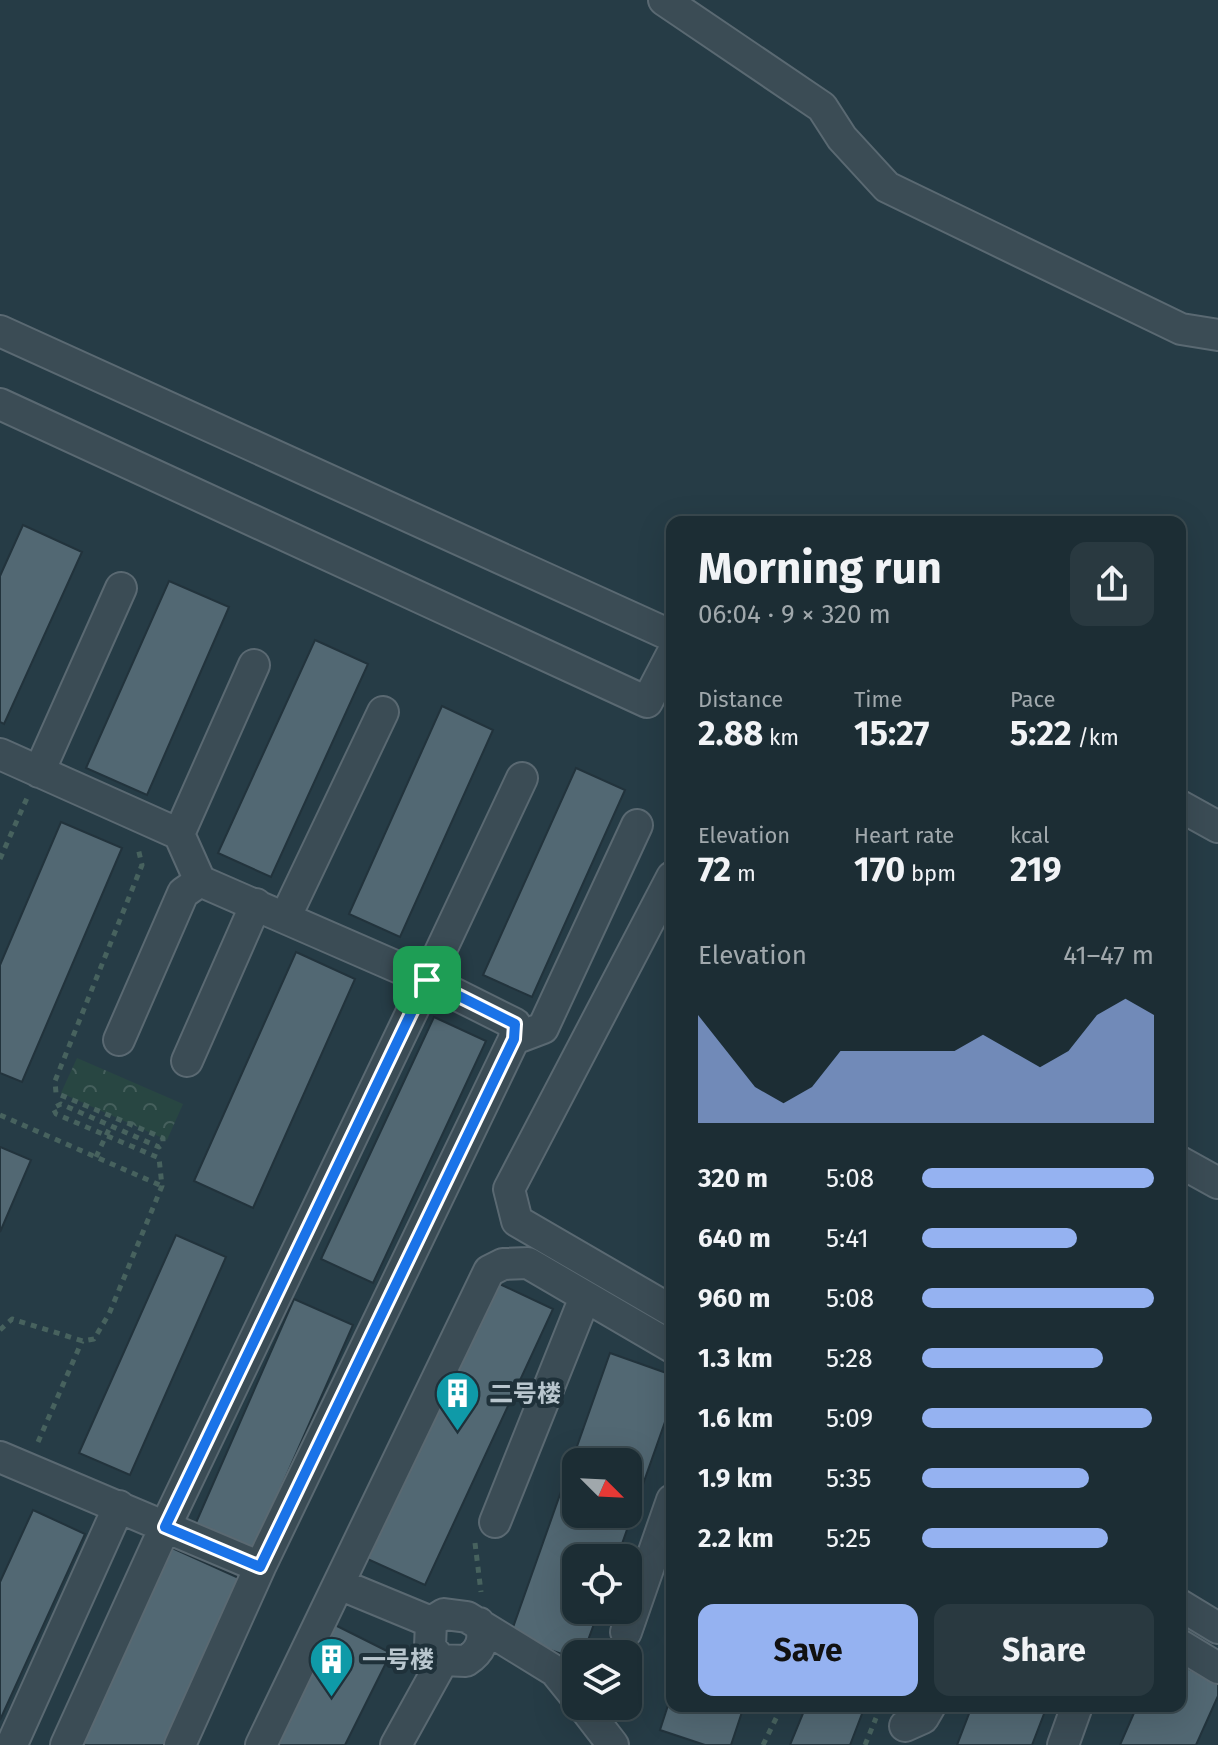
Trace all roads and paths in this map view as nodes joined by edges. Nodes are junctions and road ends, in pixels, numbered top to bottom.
1 (664, 0) edge
2 (0, 331) edge
3 (1218, 335) edge
4 (0, 404) edge
5 (121, 588) dead end
6 (666, 633) edge
7 (254, 665) dead end
8 (666, 666) edge
9 (383, 712) dead end
10 (0, 754) edge
11 (39, 772) junction
12 (522, 778) dead end
13 (1186, 809) edge
14 (637, 825) dead end
15 (1218, 827) edge
16 (179, 834) junction
17 (136, 840) dead end
18 (0, 859) edge
19 (200, 881) junction
20 (666, 888) edge
21 (256, 904) junction
22 (286, 916) junction
23 (427, 980) junction
24 (514, 1039) junction
25 (119, 1040) dead end
26 (187, 1061) dead end
27 (0, 1115) edge
28 (114, 1117) junction
29 (110, 1126) junction
30 (106, 1135) junction
31 (96, 1157) junction
32 (1186, 1165) edge
33 (1218, 1183) edge
34 (162, 1186) junction
35 (585, 1297) junction
36 (666, 1308) edge
37 (0, 1330) edge
38 (82, 1341) junction
39 (666, 1344) edge
40 (14, 1463) edge
41 (119, 1506) junction
42 (666, 1517) edge
43 (495, 1522) joint
44 (165, 1527) junction
45 (260, 1567) junction
46 (339, 1584) junction
47 (1186, 1609) edge
48 (473, 1620) junction
49 (431, 1622) junction
50 (1218, 1628) edge
51 (626, 1632) dead end
52 (1186, 1649) edge
53 (443, 1660) junction
54 (1218, 1668) edge
55 (562, 1680) edge
56 (779, 1712) edge
57 (878, 1712) edge
58 (926, 1712) edge
59 (1075, 1712) edge
60 (594, 1720) edge
61 (905, 1726) dead end
62 (13, 1742) dead end
63 (66, 1745) edge
64 (180, 1745) edge
65 (261, 1745) edge
66 (396, 1745) edge
67 (613, 1745) edge
68 (763, 1745) edge
69 (865, 1745) edge
70 (1063, 1745) edge

1 - 3 street
2 - 6 street
4 - 8 street
5 - 11 street
7 - 16 street
9 - 22 street
10 - 11 street
11 - 16 street
11 - 18 path
12 - 23 street
13 - 15 street
14 - 24 street
16 - 19 street
17 - 28 path
19 - 21 street
19 - 25 street
20 - 36 street
21 - 22 street
21 - 26 street
22 - 23 street
23 - 24 street
23 - 44 street
24 - 45 street
27 - 31 path
28 - 29 path
28 - 29 path
29 - 30 path
29 - 30 path
30 - 31 path
30 - 34 path
31 - 34 path
32 - 33 street
34 - 38 path
35 - 39 street
35 - 43 street
35 - 46 street
37 - 38 path
38 - 40 path
40 - 41 street
41 - 44 street
41 - 62 street
42 - 51 street
43 - 48 path
44 - 45 street
44 - 63 street
45 - 64 street
46 - 49 street
46 - 65 street
47 - 50 street
48 - 49 street
48 - 53 street
48 - 55 street
49 - 53 street
52 - 54 street
53 - 66 street
56 - 68 path
57 - 69 path
58 - 61 street
59 - 70 street
60 - 67 street

